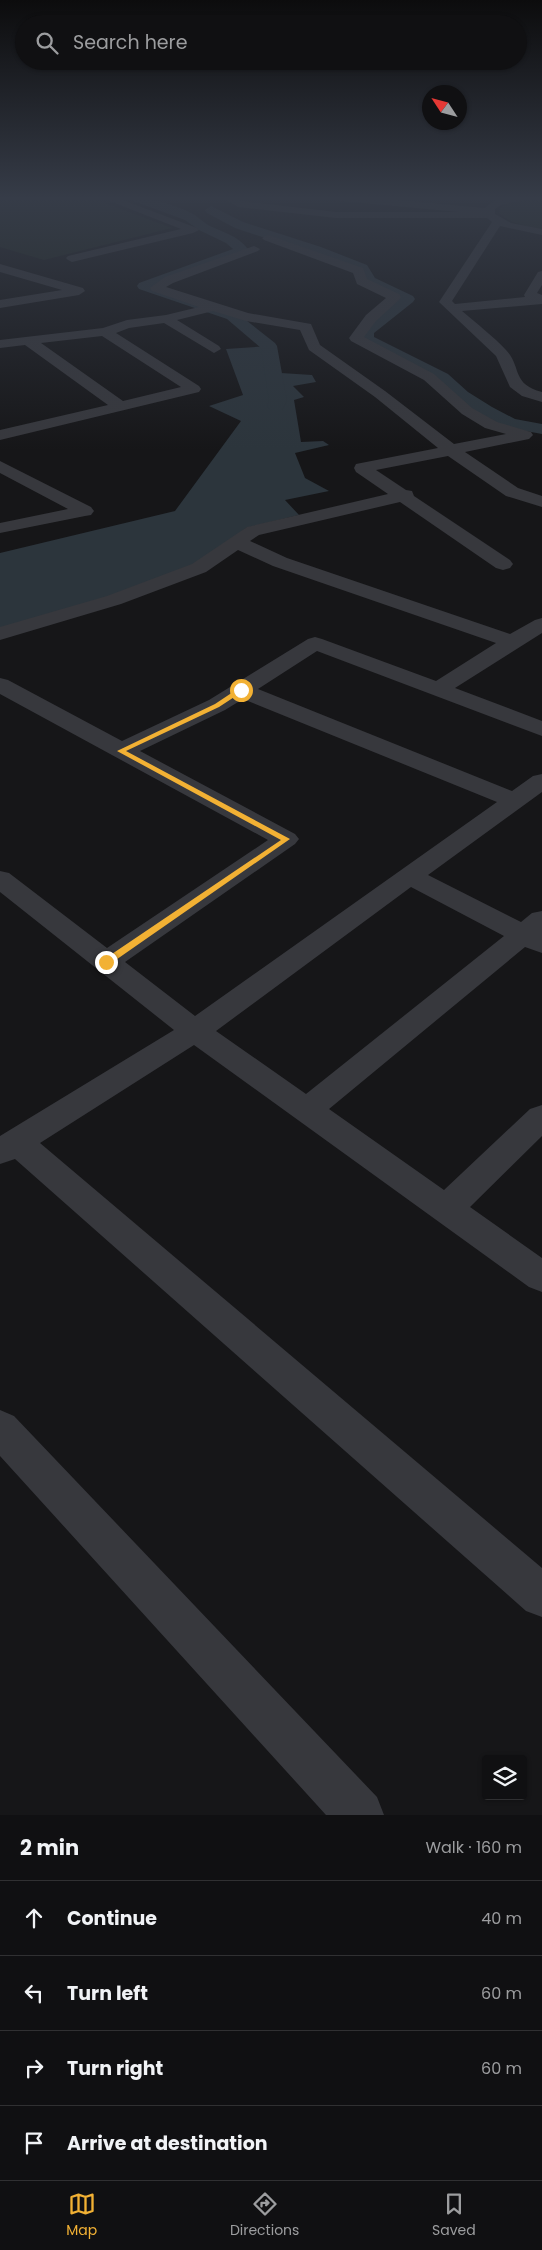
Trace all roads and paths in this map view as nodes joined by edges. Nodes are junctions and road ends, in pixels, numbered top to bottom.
1 (44, 281) edge
2 (168, 281) edge
3 (361, 281) edge
4 (459, 281) edge
5 (539, 281) edge
6 (541, 299) edge
7 (0, 304) edge
8 (209, 308) junction
9 (451, 308) junction
10 (166, 319) junction
11 (105, 332) junction
12 (28, 341) junction
13 (0, 344) edge
14 (214, 349) dead end
15 (542, 397) edge
16 (121, 407) junction
17 (534, 432) edge
18 (0, 435) edge
19 (450, 450) junction
20 (0, 466) edge
21 (406, 495) junction
22 (542, 502) edge
23 (0, 528) edge
24 (237, 542) junction
25 (503, 564) dead end
26 (542, 624) edge
27 (0, 634) edge
28 (512, 642) junction
29 (241, 690) junction
30 (438, 690) junction
31 (5, 693) edge
32 (542, 729) edge
33 (121, 751) junction
34 (542, 781) edge
35 (514, 800) junction
36 (409, 876) junction
37 (0, 879) edge
38 (536, 932) edge
39 (106, 962) junction
40 (195, 1031) junction
41 (307, 1110) junction
42 (542, 1117) edge
43 (9, 1147) edge
44 (446, 1209) junction
45 (542, 1277) edge
46 (0, 1428) edge
47 (542, 1596) edge
48 (358, 1815) edge

1 - 7 street
2 - 8 street
3 - 17 street
4 - 9 street
5 - 6 street
6 - 9 street
8 - 10 street
8 - 19 street
9 - 15 street
10 - 11 street
10 - 14 street
11 - 12 street
11 - 16 street
12 - 13 street
12 - 16 street
16 - 18 street
17 - 19 street
19 - 21 street
19 - 22 street
20 - 23 street
21 - 24 street
21 - 25 street
24 - 27 street
24 - 28 street
26 - 28 street
28 - 30 street
29 - 30 street
29 - 33 street
29 - 35 street
30 - 32 street
31 - 33 street
33 - 39 street
34 - 35 street
35 - 36 street
36 - 38 street
36 - 40 street
37 - 39 street
38 - 41 street
39 - 40 street
40 - 41 street
40 - 43 street
41 - 44 street
42 - 44 street
43 - 47 street
44 - 45 street
46 - 48 street

